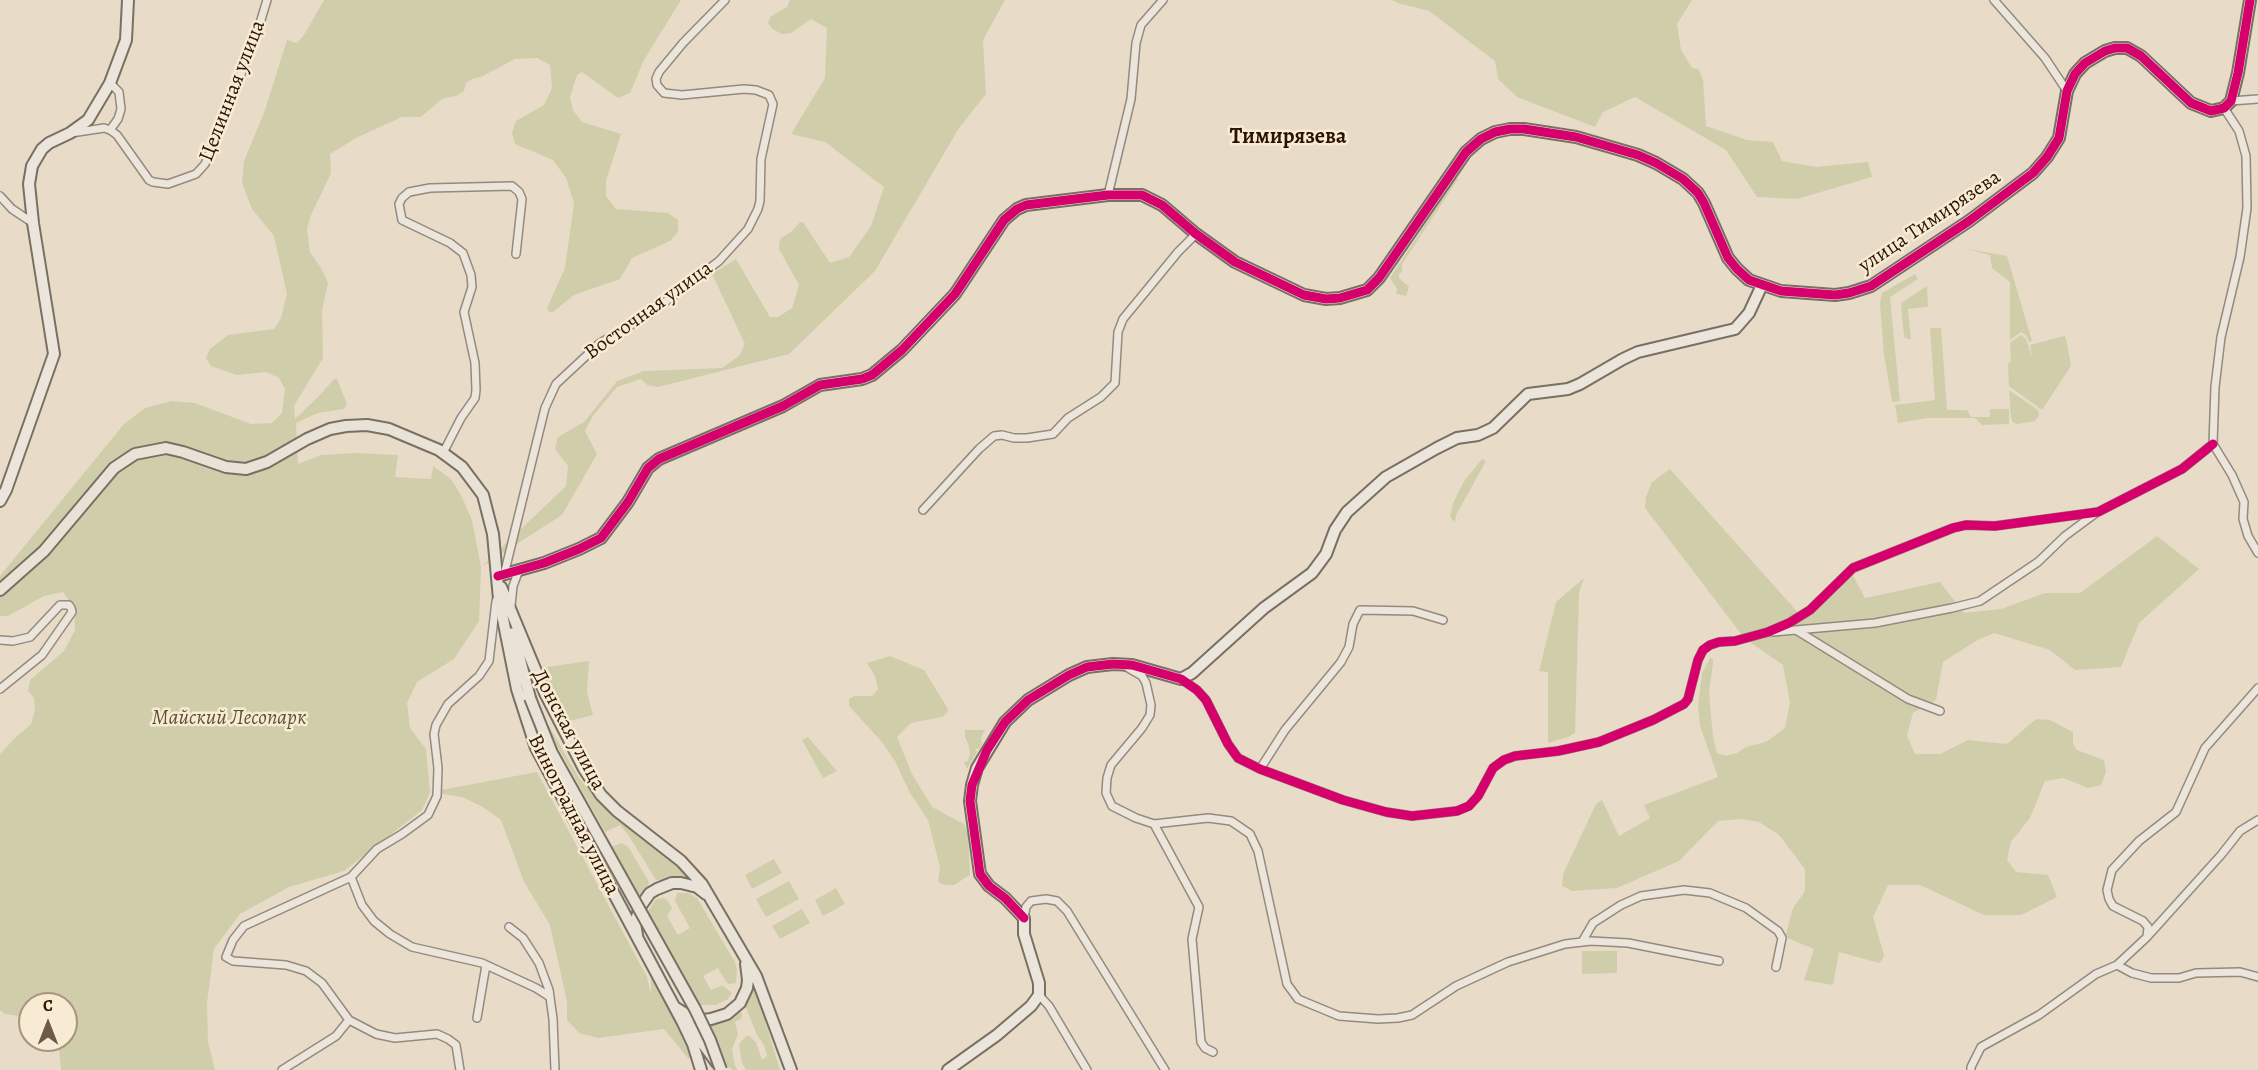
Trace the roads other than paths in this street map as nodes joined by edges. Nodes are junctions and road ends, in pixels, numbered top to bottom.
1 (128, 0) edge
2 (267, 0) edge
3 (725, 0) edge
4 (1163, 0) edge
5 (1994, 0) edge
6 (2250, 0) edge
7 (110, 83) junction
8 (2067, 92) junction
9 (2258, 99) edge
10 (2227, 104) junction
11 (110, 130) junction
12 (70, 133) junction
13 (1108, 195) junction
14 (0, 196) edge
15 (33, 223) junction
16 (1196, 234) junction
17 (516, 254) dead end
18 (1762, 285) junction
19 (2213, 444) junction
20 (443, 453) junction
21 (0, 501) edge
22 (923, 510) dead end
23 (2098, 512) junction
24 (2258, 553) edge
25 (519, 570) junction
26 (500, 579) junction
27 (0, 590) edge
28 (512, 611) junction
29 (1443, 621) dead end
30 (1796, 630) junction
31 (1768, 632) junction
32 (0, 640) edge
33 (1113, 664) junction
34 (1181, 679) junction
35 (2258, 688) edge
36 (0, 689) edge
37 (1940, 711) dead end
38 (1260, 769) junction
39 (2258, 820) edge
40 (1154, 824) junction
41 (351, 877) junction
42 (715, 904) junction
43 (1024, 918) junction
44 (509, 927) dead end
45 (2147, 937) junction
46 (1582, 942) junction
47 (641, 946) junction
48 (743, 956) junction
49 (1719, 961) dead end
50 (486, 965) junction
51 (2116, 965) junction
52 (1776, 967) dead end
53 (2258, 977) edge
54 (1039, 995) junction
55 (550, 997) junction
56 (669, 998) junction
57 (477, 1017) dead end
58 (349, 1020) junction
59 (1213, 1052) dead end
60 (955, 1068) edge
61 (282, 1070) edge
62 (460, 1070) edge
63 (555, 1070) edge
64 (701, 1070) edge
65 (723, 1070) edge
66 (791, 1070) edge
67 (1087, 1070) edge
68 (1165, 1070) edge
69 (1971, 1070) edge

1 - 7 street
2 - 11 street, Целинная улица
3 - 26 street, Восточная улица
4 - 13 street
5 - 8 street
6 - 10 street
7 - 11 street
7 - 12 street
8 - 10 street, улица Тимирязева
8 - 18 street, улица Тимирязева
9 - 10 street
10 - 19 street
11 - 12 street
12 - 15 street
13 - 16 street, улица Тимирязева
13 - 25 street, улица Тимирязева
14 - 15 street
15 - 21 street
16 - 18 street, улица Тимирязева
16 - 22 street
17 - 20 street
18 - 34 street
19 - 23 street
19 - 24 street
20 - 26 main road, Виноградная улица
20 - 27 main road, Виноградная улица
23 - 30 street
23 - 31 street
25 - 26 street, улица Тимирязева
25 - 28 street
26 - 28 main road, Донская улица
26 - 41 street
26 - 47 main road, Виноградная улица
26 - 65 main road, bridge
28 - 42 main road, Донская улица
29 - 38 street
30 - 31 street
30 - 37 street
31 - 38 street
32 - 36 street
33 - 34 street
33 - 40 street
33 - 43 street
34 - 38 street
35 - 45 street
39 - 45 street
40 - 46 street
40 - 59 street
41 - 50 street
41 - 58 street
42 - 47 main road
42 - 48 main road, Донская улица
43 - 54 street
43 - 68 street
44 - 55 street
45 - 51 street
46 - 49 street
46 - 52 street
47 - 56 main road, Виноградная улица
48 - 56 main road
48 - 66 main road, Донская улица
50 - 55 street
50 - 57 street
51 - 53 street
51 - 69 street
54 - 60 street
54 - 67 street
55 - 63 street
56 - 64 main road, Виноградная улица
56 - 65 main road
58 - 61 street
58 - 62 street

